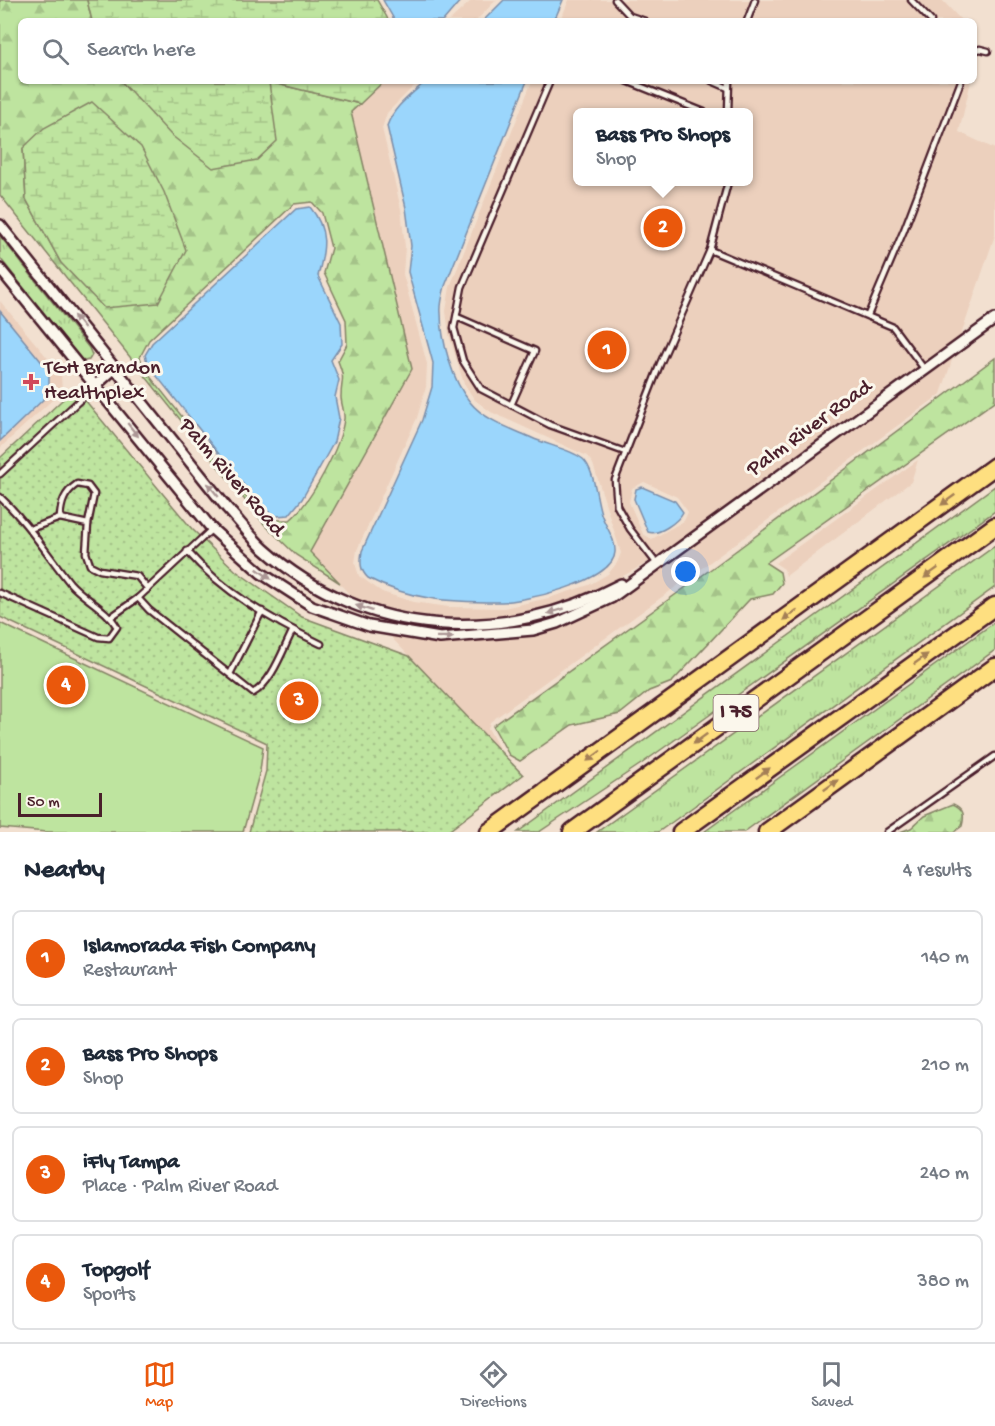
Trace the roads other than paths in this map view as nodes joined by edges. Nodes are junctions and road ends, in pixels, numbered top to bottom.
1 (615, 0) edge
2 (755, 0) edge
3 (911, 0) edge
4 (636, 18) edge
5 (748, 18) edge
6 (928, 18) edge
7 (977, 50) edge
8 (988, 51) dead end
9 (549, 84) edge
10 (634, 84) edge
11 (719, 84) edge
12 (729, 84) edge
13 (960, 84) edge
14 (728, 88) junction
15 (694, 108) edge
16 (728, 108) edge
17 (727, 186) edge
18 (0, 225) edge
19 (710, 250) junction
20 (0, 269) edge
21 (868, 315) junction
22 (456, 317) junction
23 (995, 319) edge
24 (115, 368) junction
25 (926, 370) junction
26 (96, 386) junction
27 (511, 405) junction
28 (624, 452) junction
29 (995, 466) edge
30 (0, 474) edge
31 (0, 497) edge
32 (60, 518) junction
33 (88, 524) junction
34 (995, 526) edge
35 (30, 529) junction
36 (212, 529) junction
37 (188, 551) junction
38 (657, 564) junction
39 (647, 571) junction
40 (148, 589) junction
41 (0, 593) edge
42 (138, 598) junction
43 (995, 606) edge
44 (262, 611) junction
45 (111, 617) junction
46 (293, 630) junction
47 (321, 644) dead end
48 (995, 667) edge
49 (230, 674) junction
50 (995, 756) edge
51 (489, 832) edge
52 (572, 832) edge
53 (681, 832) edge
54 (767, 832) edge
55 (887, 832) edge

1 - 4 lane
2 - 5 lane
3 - 6 lane
7 - 8 lane
9 - 22 lane
10 - 15 lane
11 - 14 lane
12 - 14 lane
13 - 21 lane
14 - 16 lane
17 - 19 lane
24 -> 18 street, Palm River Road
19 - 21 lane
19 - 28 lane
20 - 26 street, Palm River Road
21 - 25 lane
22 - 27 lane
22 - 27 lane
23 - 25 street, Palm River Road
24 - 26 street
39 -> 24 street, Palm River Road
25 - 38 street, Palm River Road
26 - 30 lane
26 -> 36 street, Palm River Road
27 - 28 lane
28 - 38 lane
29 -> 51 highway
31 - 35 lane
32 - 33 lane
32 - 33 lane
32 - 35 lane
33 - 40 lane
34 -> 52 highway, I 75
35 - 45 lane
36 - 37 lane
36 -> 39 street, Palm River Road
37 - 40 lane
37 - 44 lane
38 - 39 street, Palm River Road
40 - 42 lane
41 - 45 lane
42 - 45 lane
42 - 49 lane
53 -> 43 highway
44 - 46 lane
44 - 49 lane
46 - 47 lane
46 - 49 lane
54 -> 48 highway
50 - 55 lane

